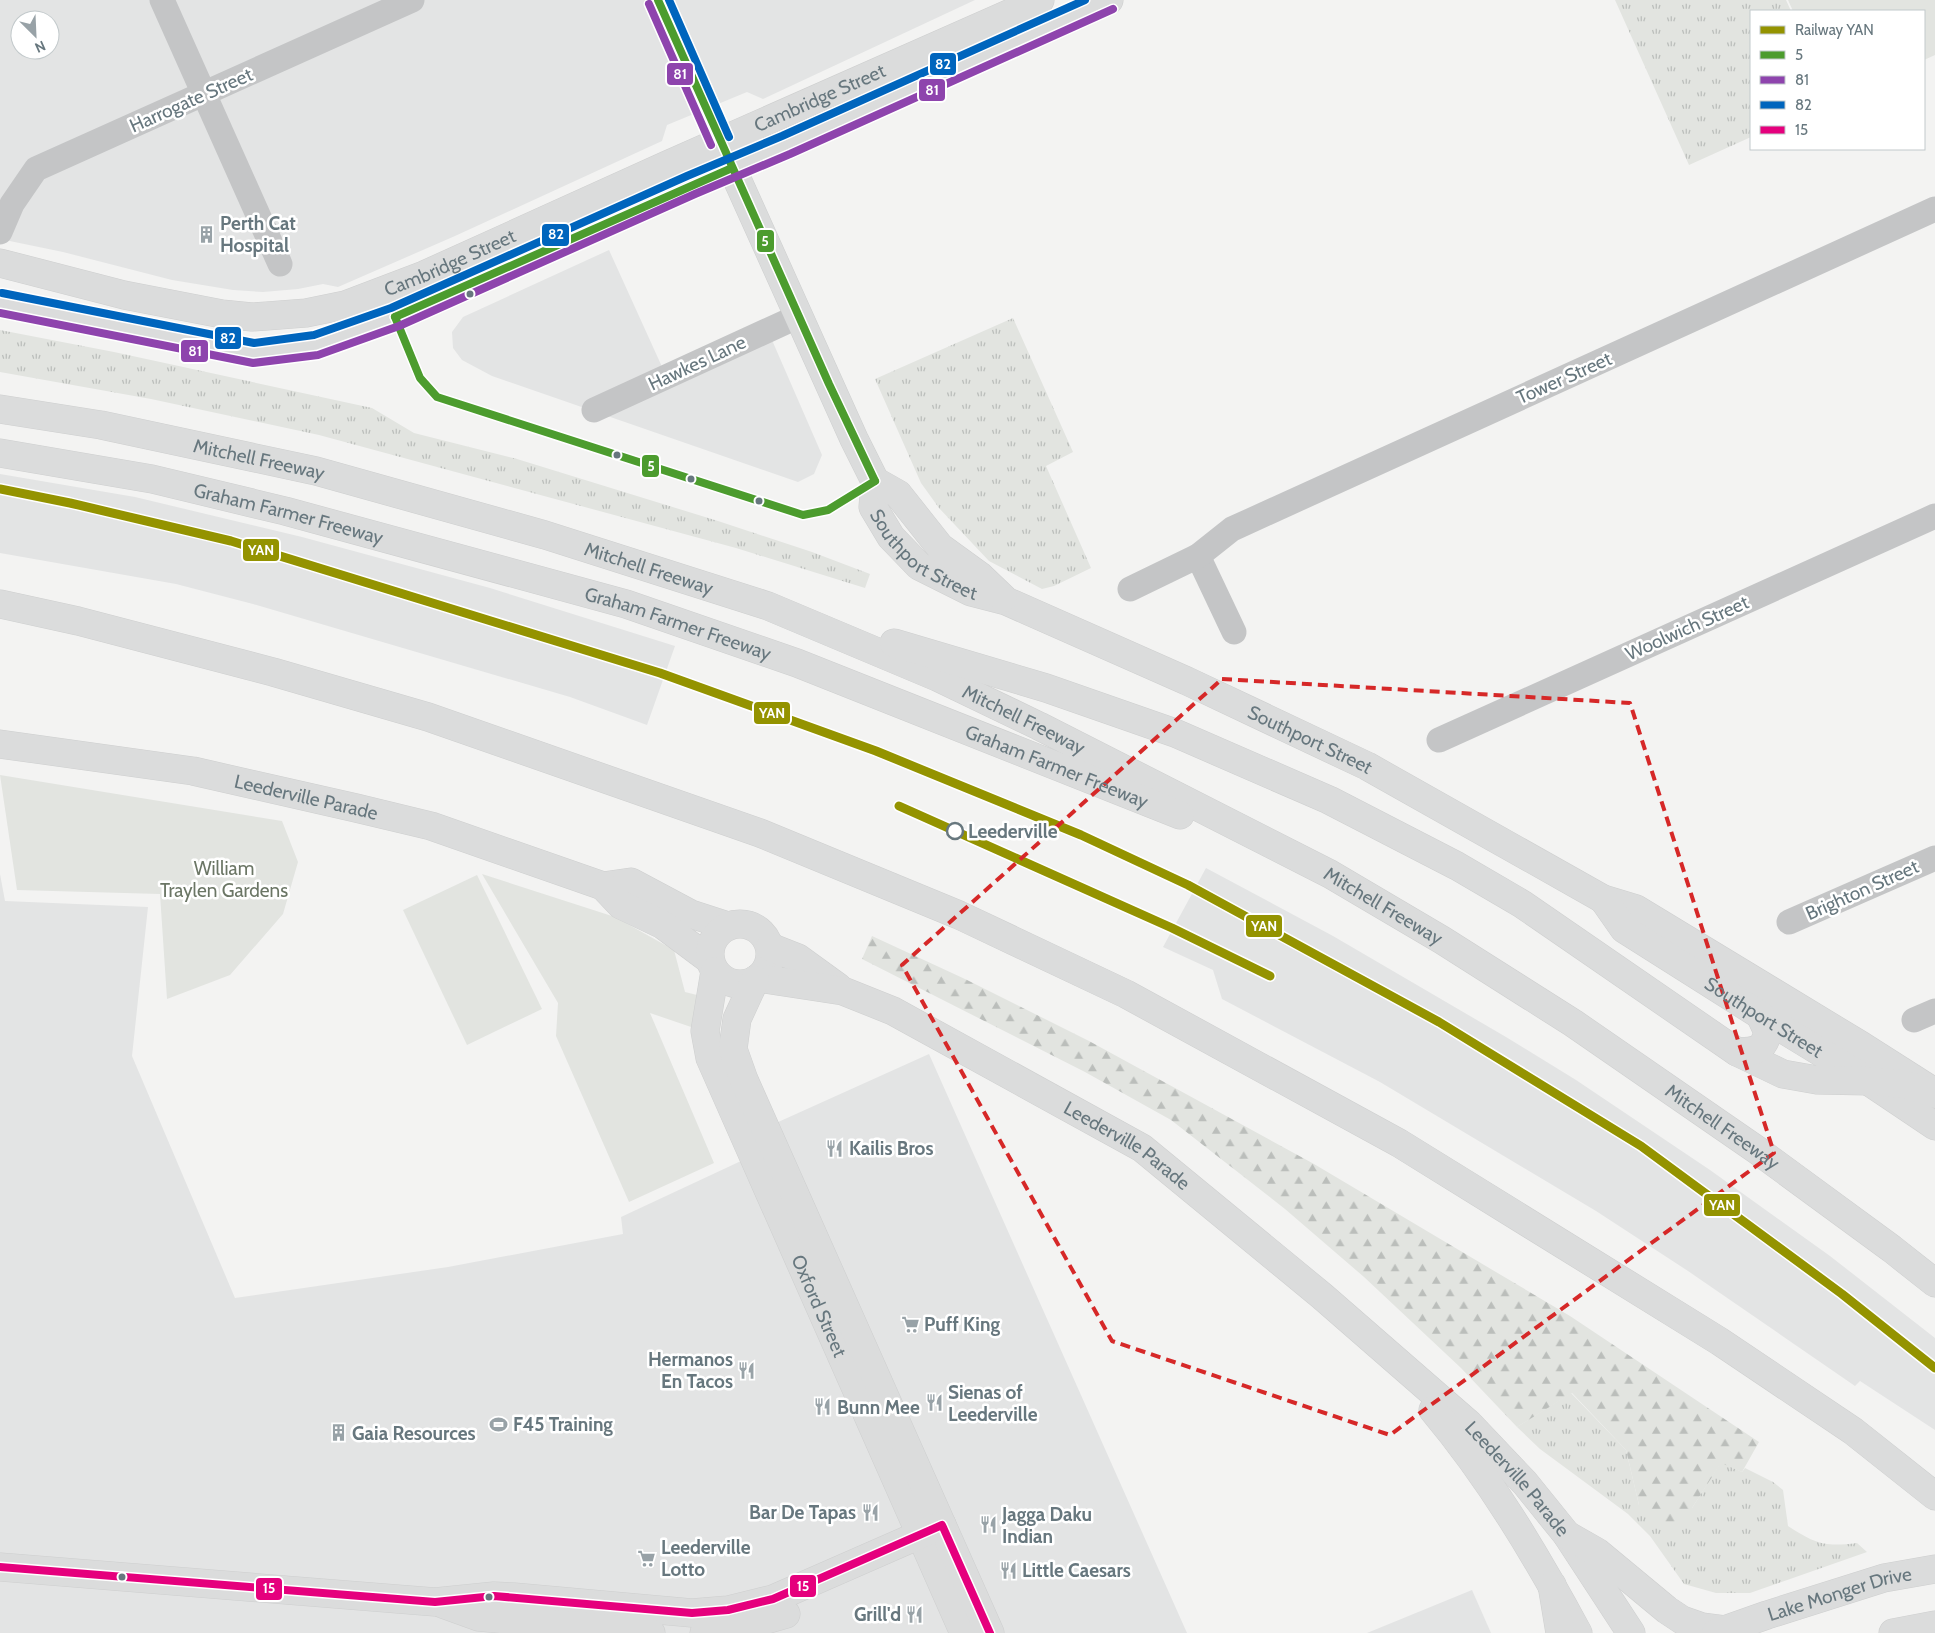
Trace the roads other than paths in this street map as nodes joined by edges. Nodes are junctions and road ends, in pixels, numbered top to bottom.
1 (162, 0) edge
2 (412, 0) edge
3 (658, 0) edge
4 (1040, 0) edge
5 (1109, 0) edge
6 (204, 94) junction
7 (720, 141) junction
8 (732, 168) junction
9 (1935, 209) edge
10 (0, 232) edge
11 (0, 263) edge
12 (280, 264) dead end
13 (0, 303) edge
14 (799, 316) junction
15 (0, 409) edge
16 (594, 410) dead end
17 (0, 453) edge
18 (1935, 516) edge
19 (1198, 556) junction
20 (1130, 589) dead end
21 (0, 604) edge
22 (768, 606) junction
23 (1234, 632) dead end
24 (1438, 740) dead end
25 (0, 744) edge
26 (1935, 858) edge
27 (1330, 874) junction
28 (603, 886) junction
29 (1603, 899) junction
30 (1790, 922) dead end
31 (728, 926) junction
32 (770, 947) junction
33 (712, 965) junction
34 (757, 979) junction
35 (844, 991) junction
36 (1760, 1015) junction
37 (1736, 1052) junction
38 (1868, 1081) junction
39 (1935, 1093) edge
40 (1935, 1126) edge
41 (1935, 1283) edge
42 (1379, 1346) junction
43 (1935, 1496) edge
44 (1567, 1535) junction
45 (935, 1538) junction
46 (0, 1567) edge
47 (1935, 1570) edge
48 (1552, 1585) junction
49 (657, 1625) edge
50 (1935, 1625) edge
51 (1721, 1631) edge
52 (704, 1633) edge
53 (964, 1633) edge
54 (990, 1633) edge
55 (1560, 1633) edge
56 (1578, 1633) edge
57 (1632, 1633) edge
58 (1893, 1633) edge

1 - 6 street
2 - 6 street, Harrogate Street
3 - 7 street, Southport Street
4 - 7 main road, Cambridge Street
5 - 8 main road, Cambridge Street
6 - 10 street, Harrogate Street
6 - 12 street
7 - 8 street, Southport Street
7 - 11 main road, Cambridge Street
8 - 13 main road, Cambridge Street
8 - 14 main road, Southport Street
9 - 19 street, Tower Street
14 - 16 street, Hawkes Lane
14 - 29 main road, Southport Street
15 - 22 main road, Mitchell Freeway
17 - 27 main road, Graham Farmer Freeway
18 - 24 street, Woolwich Street
19 - 20 street, Tower Street
19 - 23 street
21 - 43 main road
22 - 27 main road, Mitchell Freeway
22 - 37 main road
25 - 28 main road, Leederville Parade
26 - 30 street, Brighton Street
27 - 41 main road, Mitchell Freeway
28 - 31 main road, Leederville Parade
28 - 33 main road, Leederville Parade
29 - 36 main road, Southport Street
29 - 39 main road, Southport Street
31 - 32 main road
31 - 33 main road
32 - 34 main road
32 - 35 main road, Leederville Parade
33 - 34 main road
33 - 45 main road, Oxford Street
34 - 35 main road, Leederville Parade
34 - 45 main road, Oxford Street
35 - 42 main road, Leederville Parade
36 - 37 main road
36 - 38 main road, Southport Street
37 - 38 main road
38 - 39 main road
38 - 40 main road, Southport Street
42 - 44 main road, Leederville Parade
42 - 48 main road, Leederville Parade
44 - 51 main road
44 - 57 main road, Leederville Parade
45 - 49 main road
45 - 52 main road
45 - 53 main road, Oxford Street
45 - 54 main road, Oxford Street
46 - 49 main road
47 - 51 main road, Lake Monger Drive
48 - 55 main road
48 - 56 main road, Leederville Parade
50 - 58 main road

